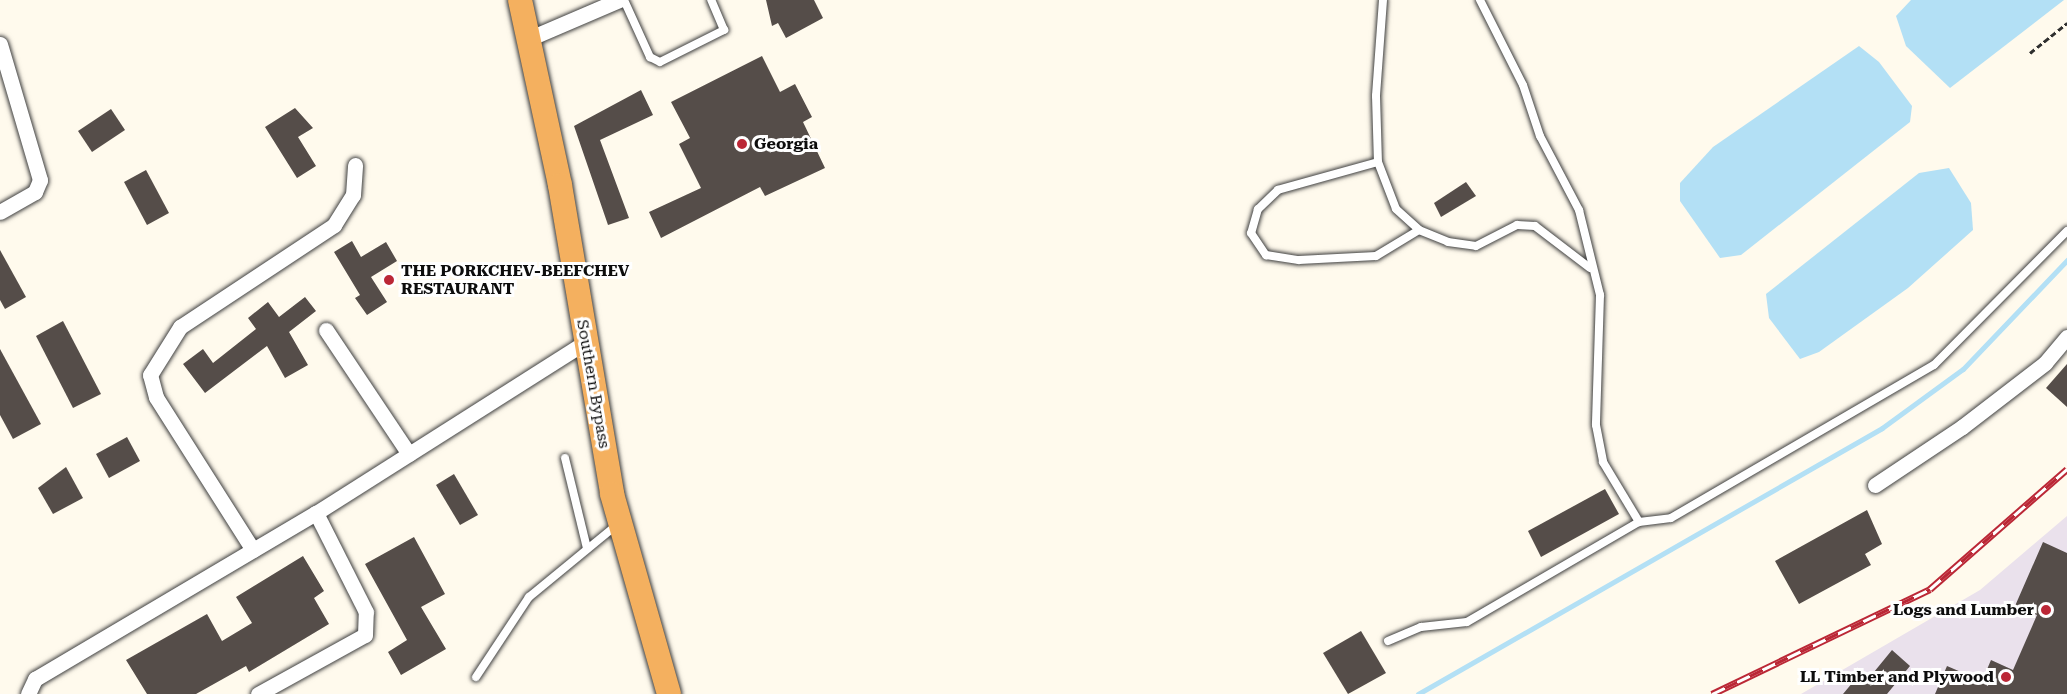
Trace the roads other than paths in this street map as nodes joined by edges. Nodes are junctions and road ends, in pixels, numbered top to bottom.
1 (520, 0) edge
2 (620, 0) edge
3 (711, 0) edge
4 (1383, 0) edge
5 (1480, 0) edge
6 (528, 39) junction
7 (0, 44) edge
8 (1377, 162) junction
9 (355, 165) dead end
10 (0, 212) edge
11 (1419, 230) junction
12 (2067, 231) edge
13 (1590, 268) junction
14 (326, 330) dead end
15 (2067, 337) edge
16 (585, 342) junction
17 (409, 454) junction
18 (565, 458) dead end
19 (1875, 485) dead end
20 (316, 513) junction
21 (1639, 522) junction
22 (618, 523) junction
23 (587, 548) junction
24 (253, 550) junction
25 (1388, 641) dead end
26 (476, 677) dead end
27 (28, 694) edge
28 (258, 694) edge
29 (669, 694) edge

1 - 6 highway, Southern Bypass
2 - 3 lane
2 - 6 street
4 - 8 lane
5 - 13 lane
6 - 16 highway, Southern Bypass
7 - 10 street
8 - 11 lane
8 - 11 lane
9 - 24 street
11 - 13 lane
12 - 21 lane
13 - 21 lane
14 - 17 street
15 - 19 street
16 - 17 street
16 - 22 highway, Southern Bypass
17 - 20 street
18 - 23 lane
20 - 24 street
20 - 28 street
21 - 25 lane
22 - 23 lane
22 - 29 highway, Southern Bypass
23 - 26 lane
24 - 27 street

